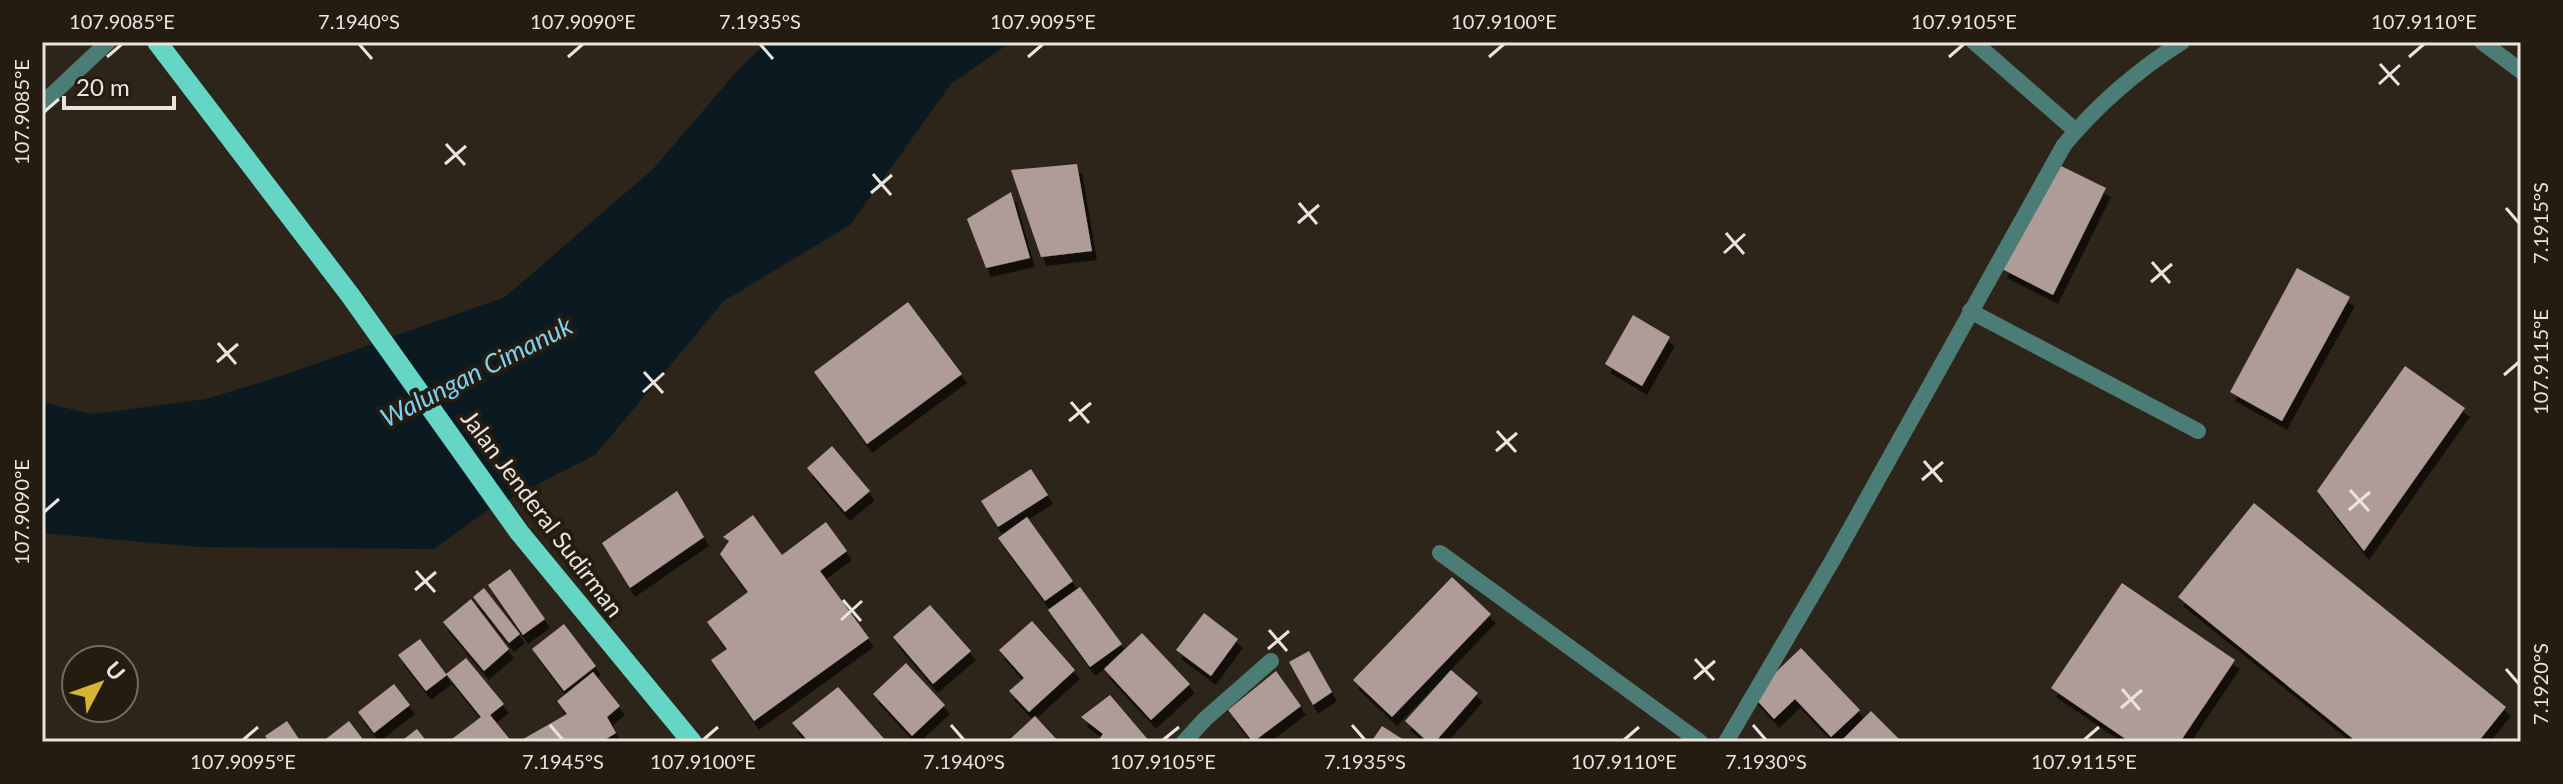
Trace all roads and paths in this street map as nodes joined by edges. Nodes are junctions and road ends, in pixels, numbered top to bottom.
1 (108, 42) edge
2 (157, 42) edge
3 (1974, 42) edge
4 (2182, 42) edge
5 (2482, 42) edge
6 (2521, 71) edge
7 (42, 104) edge
8 (2076, 131) junction
9 (1970, 311) junction
10 (2198, 431) dead end
11 (1440, 553) dead end
12 (1271, 661) dead end
13 (692, 742) edge
14 (1184, 742) edge
15 (1700, 742) edge
16 (1726, 742) edge

1 - 7 street
2 - 13 main road, Jalan Jenderal Sudirman
3 - 8 street
4 - 8 street
5 - 6 street
8 - 9 street
9 - 10 street
9 - 16 street
11 - 15 street
12 - 14 street

